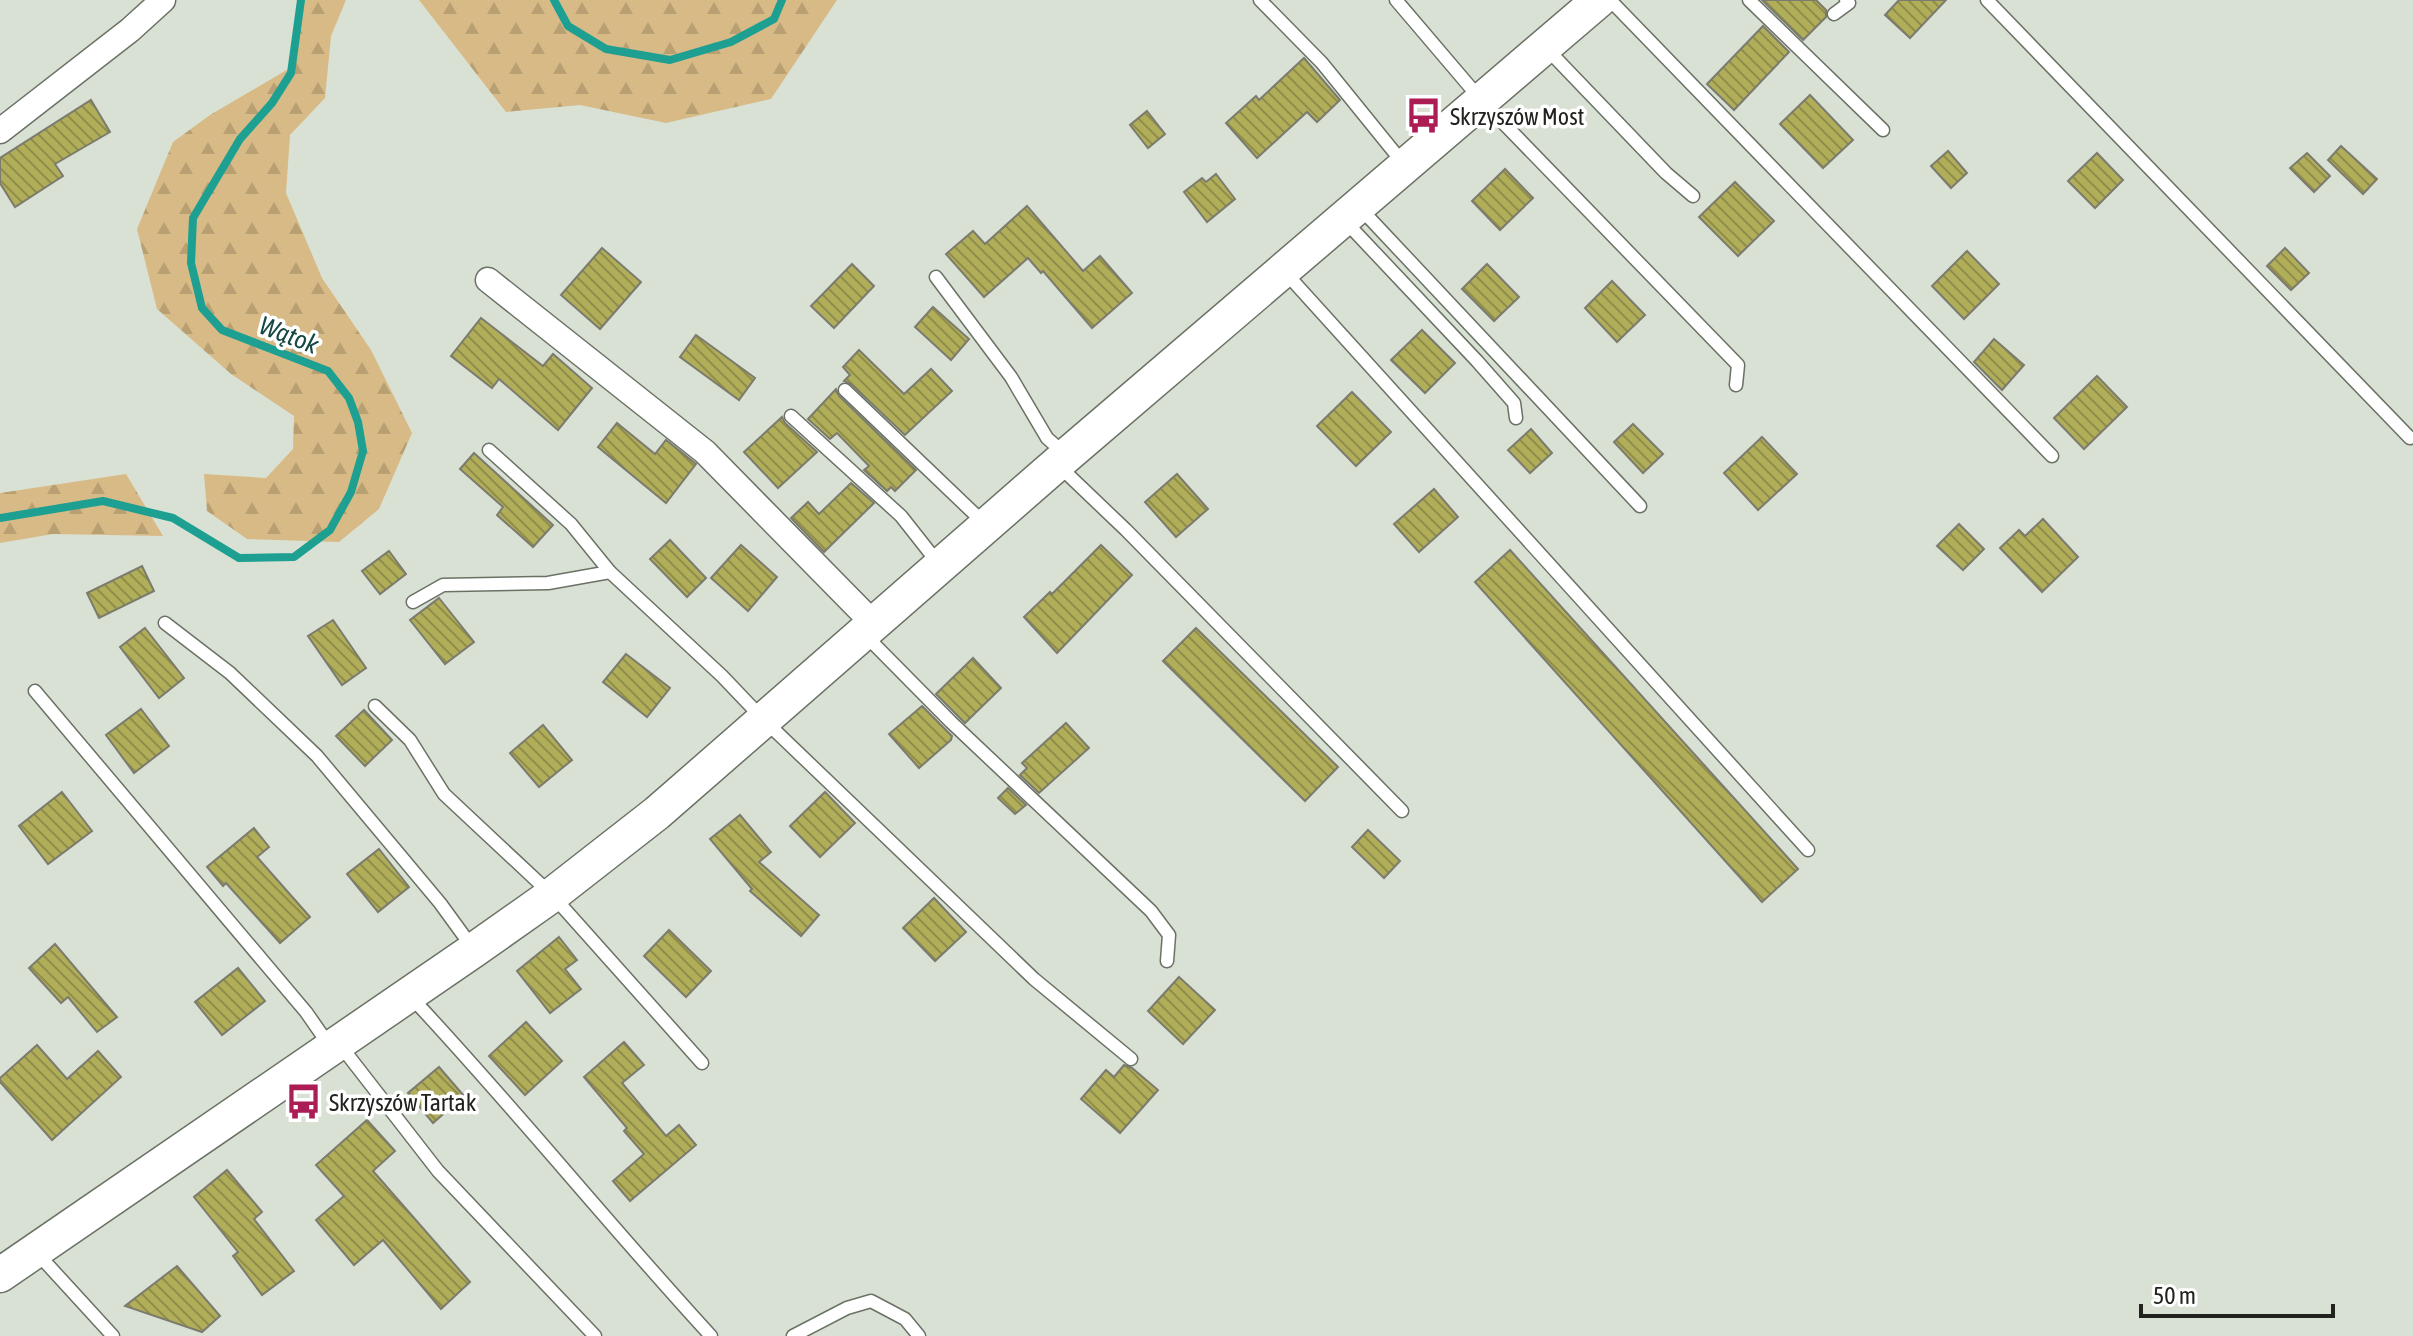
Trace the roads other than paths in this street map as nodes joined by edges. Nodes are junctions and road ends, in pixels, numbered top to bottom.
1 (163, 0) edge
2 (1260, 0) edge
3 (1396, 0) edge
4 (1599, 0) edge
5 (1610, 0) edge
6 (1749, 0) edge
7 (1846, 0) edge
8 (1987, 0) edge
9 (1834, 14) dead end
10 (1545, 46) junction
11 (1482, 101) junction
12 (1883, 130) dead end
13 (0, 131) edge
14 (1406, 167) junction
15 (1693, 196) dead end
16 (1352, 214) junction
17 (1284, 271) junction
18 (936, 277) dead end
19 (488, 280) dead end
20 (1736, 385) dead end
21 (845, 390) dead end
22 (791, 416) dead end
23 (1516, 418) dead end
24 (2410, 438) dead end
25 (489, 450) dead end
26 (2052, 456) dead end
27 (1062, 460) junction
28 (1640, 506) dead end
29 (987, 526) junction
30 (941, 566) junction
31 (610, 572) junction
32 (413, 602) dead end
33 (165, 623) dead end
34 (868, 629) junction
35 (35, 691) dead end
36 (375, 706) dead end
37 (764, 720) junction
38 (1402, 811) dead end
39 (1808, 850) dead end
40 (552, 895) junction
41 (474, 950) junction
42 (1167, 961) dead end
43 (409, 995) junction
44 (335, 1045) junction
45 (1131, 1059) dead end
46 (702, 1063) dead end
47 (35, 1251) junction
48 (0, 1275) edge
49 (113, 1336) edge
50 (595, 1336) edge
51 (711, 1336) edge
52 (793, 1336) edge
53 (919, 1336) edge

1 - 13 street
2 - 14 lane
3 - 11 lane
4 - 10 street
5 - 26 lane
6 - 12 lane
7 - 9 lane
8 - 24 lane
10 - 11 street
10 - 15 lane
11 - 14 street
11 - 20 lane
14 - 16 street
16 - 17 street
16 - 23 lane
16 - 28 lane
17 - 27 street
17 - 39 lane
18 - 27 lane
19 - 34 street
21 - 29 lane
22 - 30 lane
25 - 31 lane
27 - 29 street
27 - 38 lane
29 - 30 street
30 - 34 street
31 - 32 lane
31 - 37 lane
33 - 41 lane
34 - 37 street
34 - 42 lane
35 - 44 lane
36 - 40 lane
37 - 40 street
37 - 45 lane
40 - 41 street
40 - 46 lane
41 - 43 street
43 - 44 street
43 - 51 lane
44 - 47 street
44 - 50 lane
47 - 48 street
47 - 49 lane
52 - 53 lane

